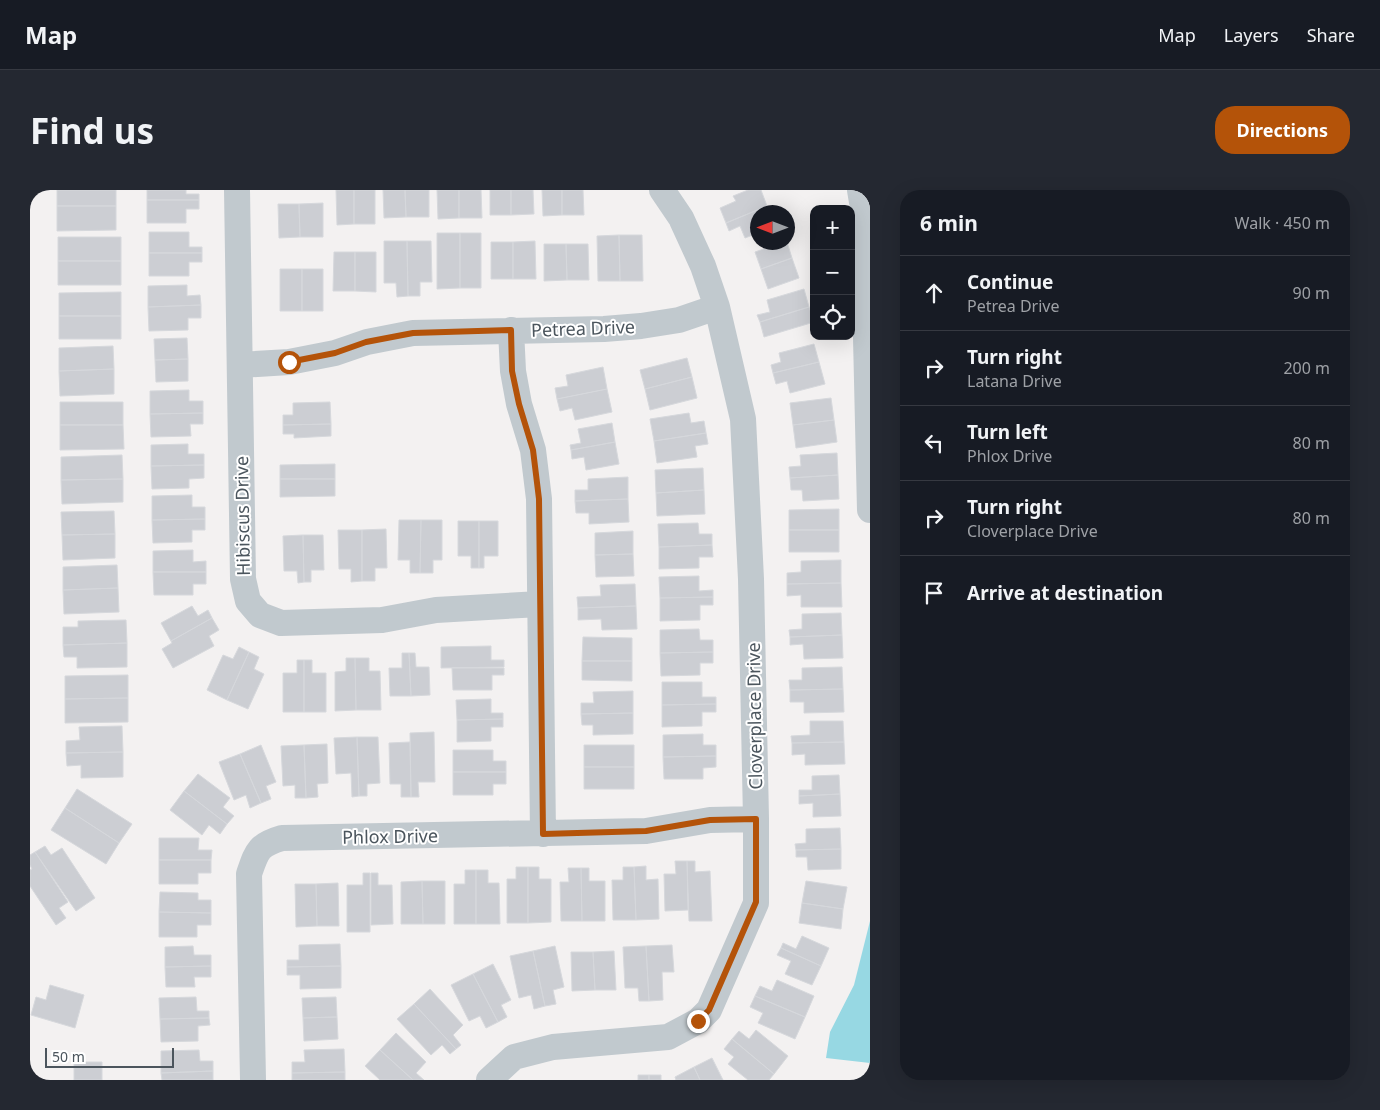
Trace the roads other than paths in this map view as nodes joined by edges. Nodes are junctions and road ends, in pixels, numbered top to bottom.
1 (237, 190) edge
2 (662, 190) edge
3 (860, 190) edge
4 (717, 307) junction
5 (511, 330) junction
6 (240, 365) junction
7 (870, 510) edge
8 (540, 604) junction
9 (756, 819) junction
10 (543, 834) junction
11 (253, 1080) edge
12 (489, 1080) edge

1 - 6 street, Hibiscus Drive
2 - 4 street, Cloverplace Drive
3 - 7 street
4 - 5 street, Petrea Drive
4 - 9 street, Cloverplace Drive
5 - 6 street, Petrea Drive
5 - 8 street
6 - 8 street, Hibiscus Drive
8 - 10 street
9 - 10 street, Phlox Drive
9 - 12 street, Cloverplace Drive
10 - 11 street, Phlox Drive

